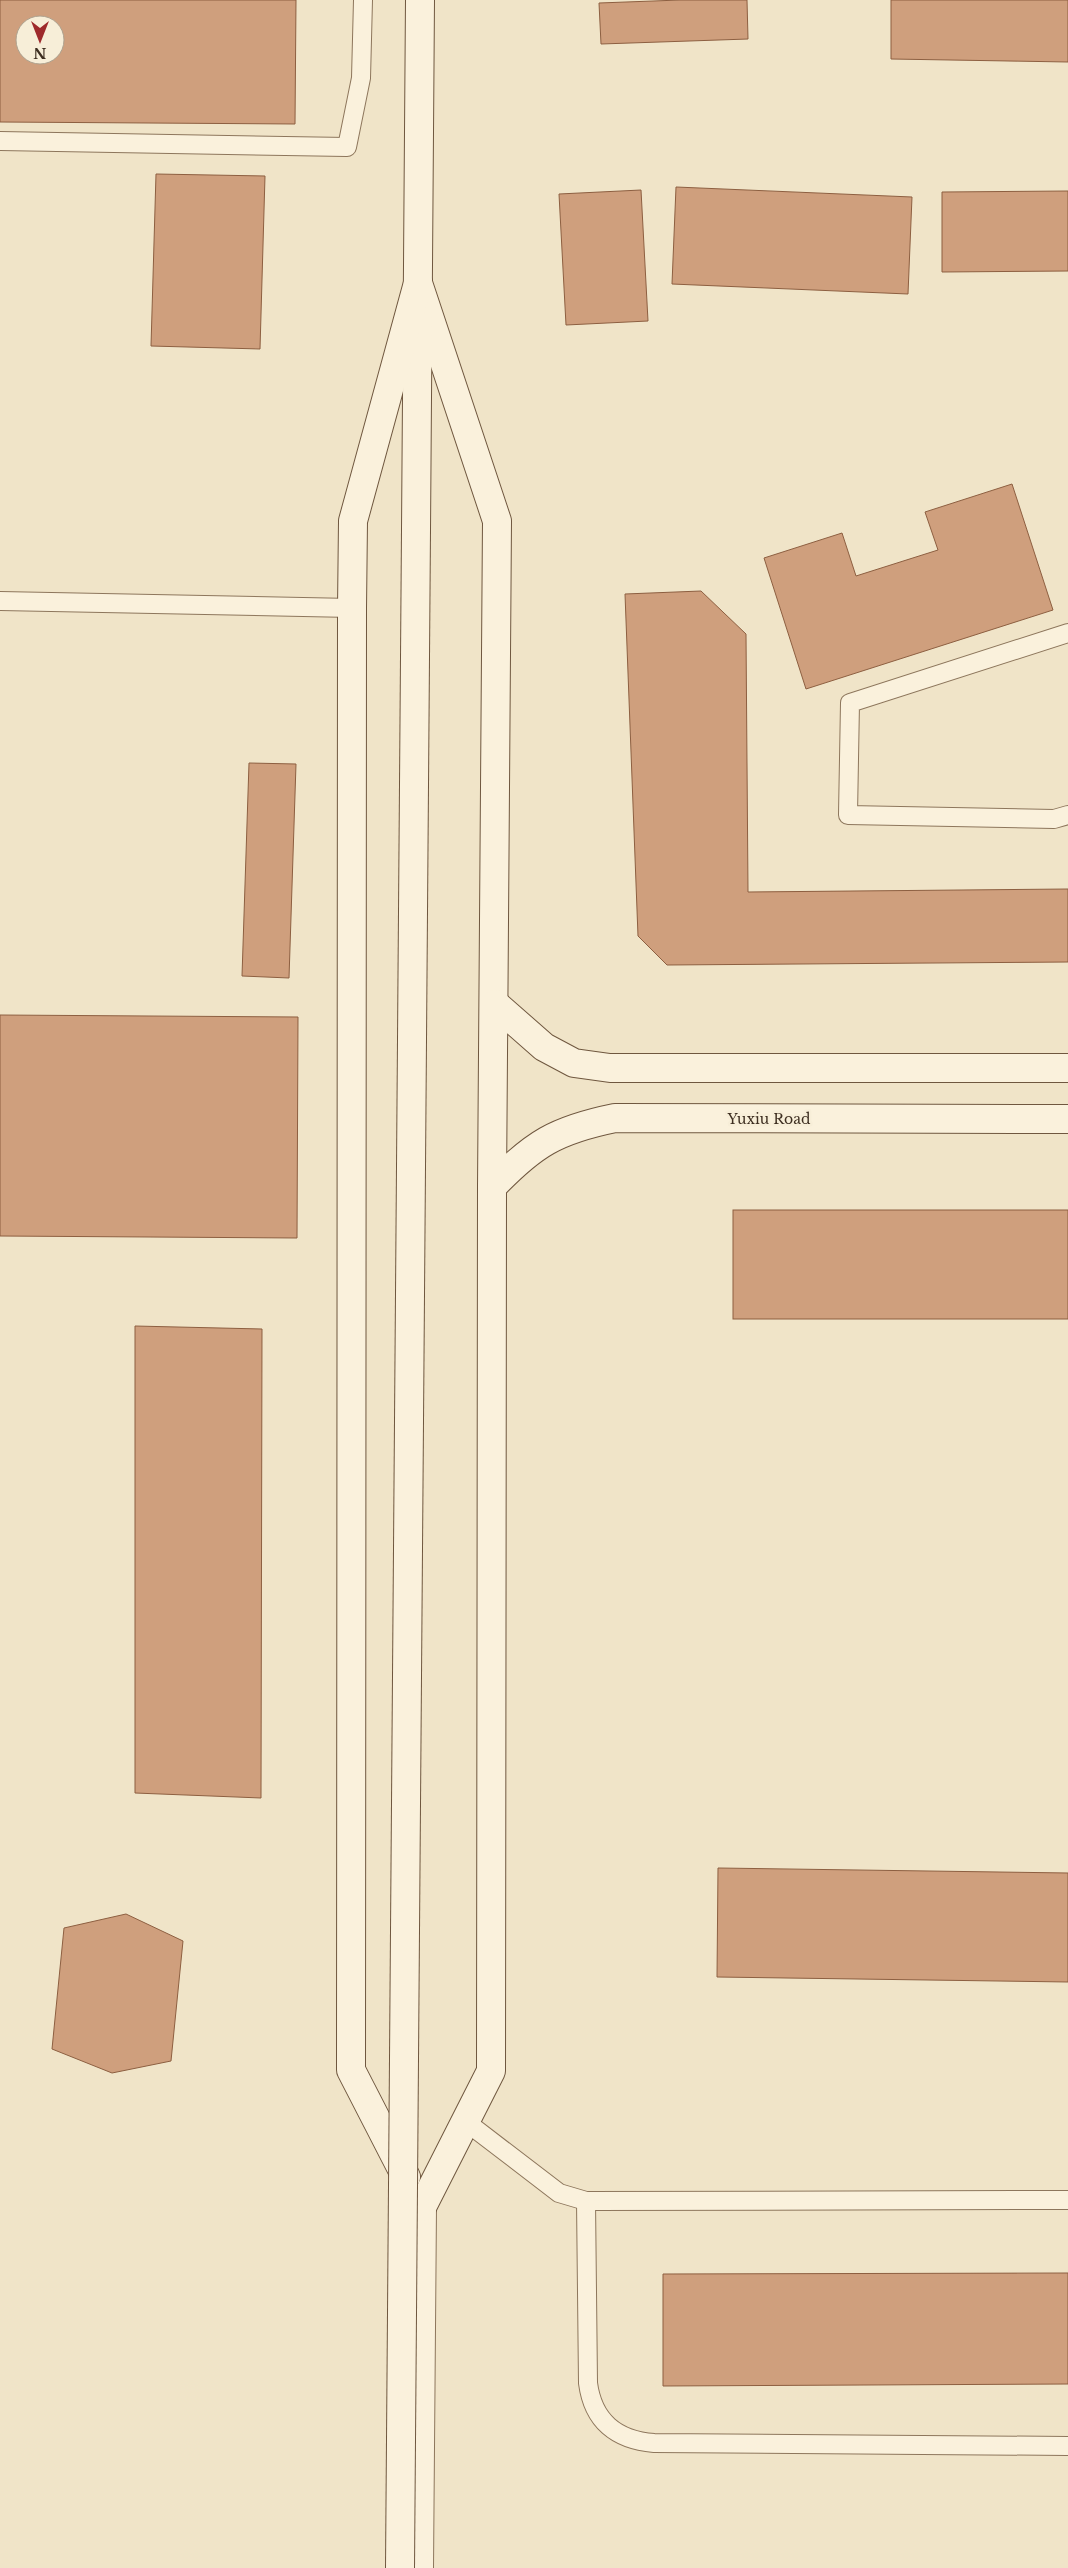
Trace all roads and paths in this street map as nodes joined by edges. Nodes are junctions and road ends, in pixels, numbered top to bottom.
1 (363, 0) edge
2 (420, 0) edge
3 (0, 141) edge
4 (418, 283) junction
5 (0, 601) edge
6 (352, 608) junction
7 (1068, 633) edge
8 (1068, 814) edge
9 (495, 1004) junction
10 (1068, 1068) edge
11 (1068, 1119) edge
12 (492, 1187) junction
13 (466, 2122) junction
14 (1068, 2200) edge
15 (586, 2201) junction
16 (422, 2208) junction
17 (1068, 2446) edge
18 (400, 2568) edge
19 (419, 2568) edge

1 - 3 lane
2 - 4 street
4 - 6 street
4 - 9 street
4 - 18 street, bridge
5 - 6 lane
6 - 16 street
7 - 8 lane
9 - 10 street
9 - 12 street
11 - 12 street, Yuxiu Road
12 - 13 street
13 - 15 lane
13 - 16 street
14 - 15 lane
15 - 17 lane
16 - 19 street

